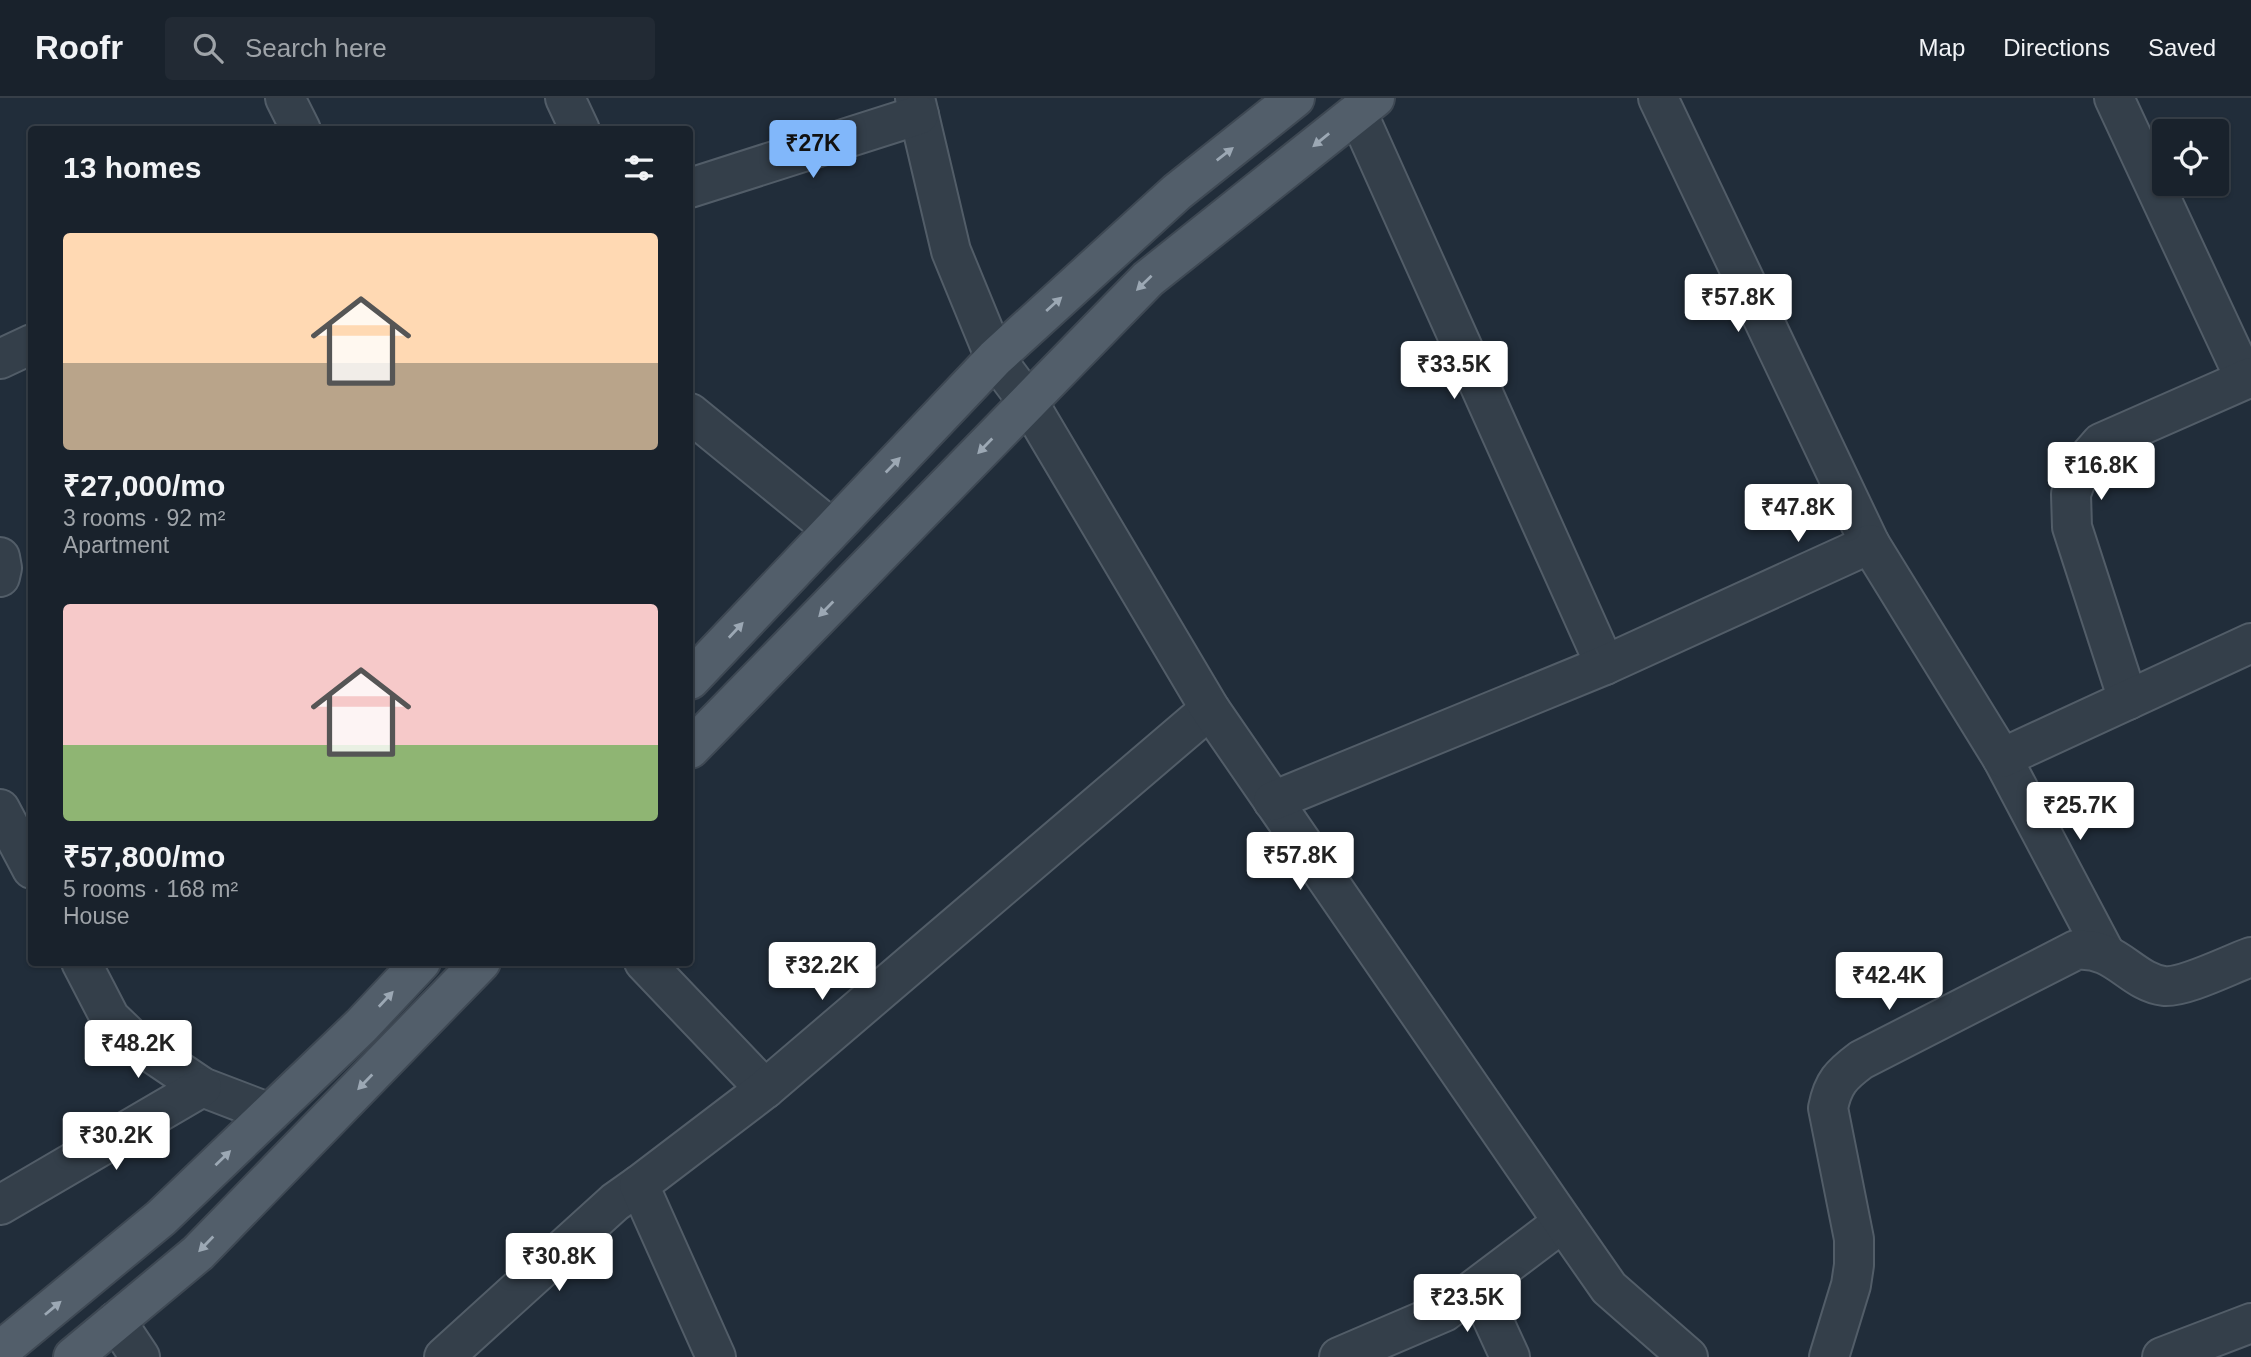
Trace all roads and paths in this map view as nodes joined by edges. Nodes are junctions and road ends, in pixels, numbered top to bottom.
1 (285, 98) edge
2 (565, 98) edge
3 (1295, 98) edge
4 (1658, 98) edge
5 (2114, 98) edge
6 (1366, 105) edge
7 (917, 106) edge
8 (299, 126) edge
9 (578, 126) edge
10 (693, 187) edge
11 (28, 346) edge
12 (995, 358) junction
13 (0, 359) edge
14 (2248, 378) edge
15 (1028, 402) junction
16 (693, 415) edge
17 (832, 529) junction
18 (1870, 544) junction
19 (0, 557) edge
20 (0, 577) edge
21 (2251, 643) edge
22 (1605, 665) junction
23 (693, 677) edge
24 (2127, 700) junction
25 (1210, 709) junction
26 (693, 746) edge
27 (2002, 758) junction
28 (1273, 801) junction
29 (0, 809) edge
30 (28, 862) edge
31 (2105, 953) junction
32 (2251, 957) edge
33 (83, 966) edge
34 (417, 966) edge
35 (477, 966) edge
36 (648, 966) edge
37 (202, 1087) junction
38 (765, 1089) junction
39 (270, 1113) junction
40 (639, 1185) junction
41 (0, 1205) edge
42 (1563, 1222) junction
43 (1478, 1287) junction
44 (116, 1321) junction
45 (2251, 1323) edge
46 (0, 1352) edge
47 (73, 1357) edge
48 (140, 1357) edge
49 (444, 1357) edge
50 (716, 1357) edge
51 (1339, 1357) edge
52 (1510, 1357) edge
53 (1688, 1357) edge
54 (1829, 1357) edge
55 (2162, 1357) edge

1 - 8 street
2 - 9 street
12 -> 3 main road
4 - 18 street
5 - 14 street
6 -> 15 main road
6 - 22 street
7 - 10 street
7 - 12 street
11 - 13 street
12 - 15 street
17 -> 12 main road
14 - 24 street
15 - 25 street
15 -> 26 main road
16 - 17 street
23 -> 17 main road
18 - 22 street
18 - 27 street
19 - 20 street
21 - 24 street
22 - 28 street
24 - 27 street
25 - 28 street
25 - 38 street
27 - 31 street
28 - 42 street
29 - 30 street
31 - 32 street
31 - 54 street
33 - 37 street
39 -> 34 main road
35 -> 44 main road
36 - 38 street
37 - 39 street
37 - 41 street
38 - 40 street
46 -> 39 main road
40 - 49 street
40 - 50 street
42 - 43 street
42 - 53 street
43 - 51 street
43 - 52 street
44 - 47 main road
44 - 48 street
45 - 55 street

